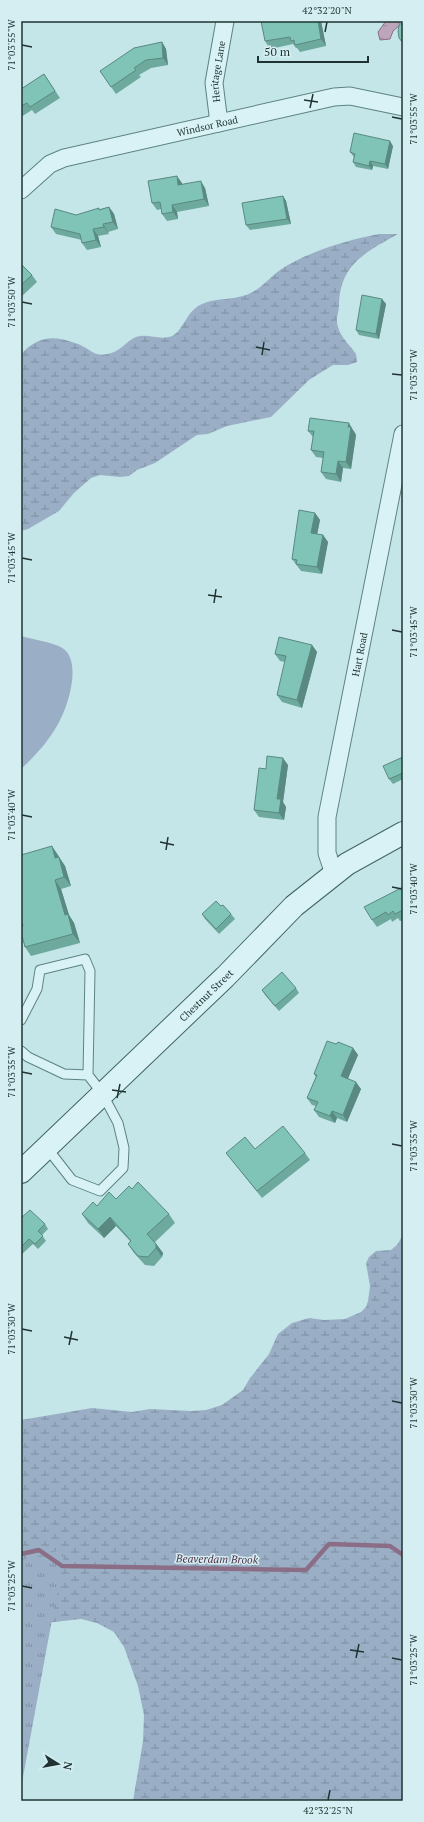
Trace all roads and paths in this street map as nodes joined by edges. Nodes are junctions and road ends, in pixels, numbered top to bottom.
1 (225, 21) edge
2 (403, 107) edge
3 (219, 123) junction
4 (21, 190) edge
5 (403, 434) edge
6 (400, 465) edge
7 (403, 833) edge
8 (334, 874) junction
9 (21, 1020) edge
10 (21, 1051) edge
11 (88, 1075) junction
12 (102, 1094) junction
13 (47, 1148) junction
14 (21, 1172) edge

1 - 3 street, Heritage Lane
2 - 3 street, Windsor Road
3 - 4 street, Windsor Road
5 - 6 street, Hart Road
6 - 8 street, Hart Road
7 - 8 street, Chestnut Street
8 - 12 street, Chestnut Street
9 - 11 lane
10 - 11 lane
11 - 12 lane
12 - 13 street, Chestnut Street
12 - 13 lane
13 - 14 street, Chestnut Street

